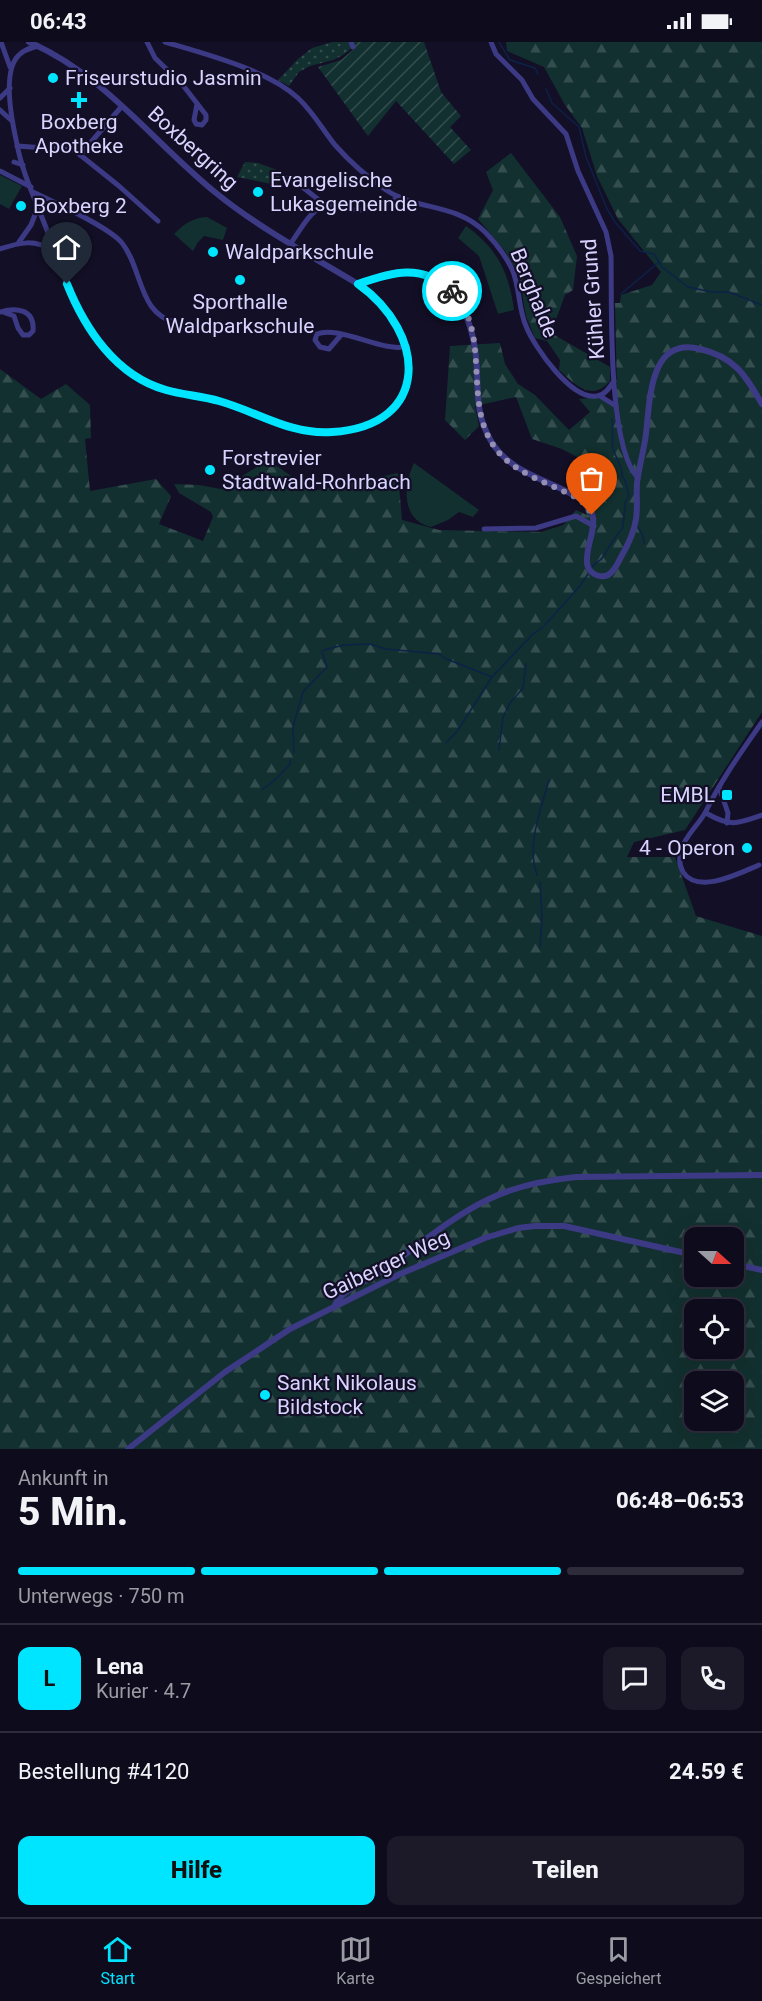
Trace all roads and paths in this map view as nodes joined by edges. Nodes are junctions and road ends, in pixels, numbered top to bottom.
1 (1, 42) edge
2 (29, 42) edge
3 (147, 42) edge
4 (165, 42) edge
5 (491, 42) edge
6 (38, 46) junction
7 (11, 69) junction
8 (10, 88) junction
9 (0, 98) edge
10 (197, 104) dead end
11 (122, 106) junction
12 (0, 110) edge
13 (12, 121) junction
14 (17, 146) junction
15 (80, 155) junction
16 (14, 162) dead end
17 (23, 165) junction
18 (0, 171) edge
19 (288, 179) dead end
20 (32, 189) junction
21 (399, 197) junction
22 (324, 206) junction
23 (38, 207) junction
24 (158, 221) dead end
25 (19, 242) junction
26 (291, 243) junction
27 (0, 249) edge
28 (54, 251) junction
29 (358, 284) junction
30 (1, 312) edge
31 (177, 323) dead end
32 (341, 335) junction
33 (406, 346) junction
34 (614, 381) junction
35 (600, 396) junction
36 (762, 404) edge
37 (616, 406) junction
38 (638, 478) junction
39 (594, 526) junction
40 (484, 529) dead end
41 (762, 722) edge
42 (719, 787) junction
43 (706, 813) junction
44 (762, 815) edge
45 (727, 823) junction
46 (759, 866) dead end
47 (762, 1175) edge
48 (684, 1253) edge
49 (744, 1265) edge
50 (762, 1269) edge
51 (335, 1305) junction
52 (128, 1449) edge

1 - 7 street, Boxbergring
2 - 6 street, Boxbergring
3 - 10 street
4 - 21 street, Berghalde
5 - 34 street, Kühler Grund
6 - 7 street
6 - 11 street, Boxbergring
7 - 8 street, Boxbergring
8 - 9 street
8 - 13 street, Boxbergring
11 - 15 street
11 - 26 street, Boxbergring
12 - 13 street
13 - 14 street, Boxbergring
14 - 15 street
14 - 17 street, Boxbergring
15 - 24 street
16 - 17 street
17 - 20 street, Boxbergring
18 - 20 street
19 - 22 street
20 - 23 street, Boxbergring
20 - 31 street
21 - 22 street
21 - 35 street, Berghalde
22 - 26 street
23 - 25 street
23 - 28 street, Boxbergring
25 - 27 street
25 - 28 street
26 - 29 street, Boxbergring
28 - 33 street, Boxbergring
29 - 33 street, Boxbergring
29 - 39 street
30 - 30 street
32 - 32 street
32 - 33 street
34 - 35 street
34 - 37 street, Kühler Grund
35 - 37 street, Berghalde
36 - 38 street
37 - 38 street, Kühler Grund
38 - 39 street
39 - 40 street
41 - 42 street
42 - 43 street
42 - 45 street
43 - 45 street
43 - 46 street
44 - 45 street
47 - 51 street
48 - 51 street, Gaiberger Weg
49 - 50 street
51 - 52 street, Gaiberger Weg

